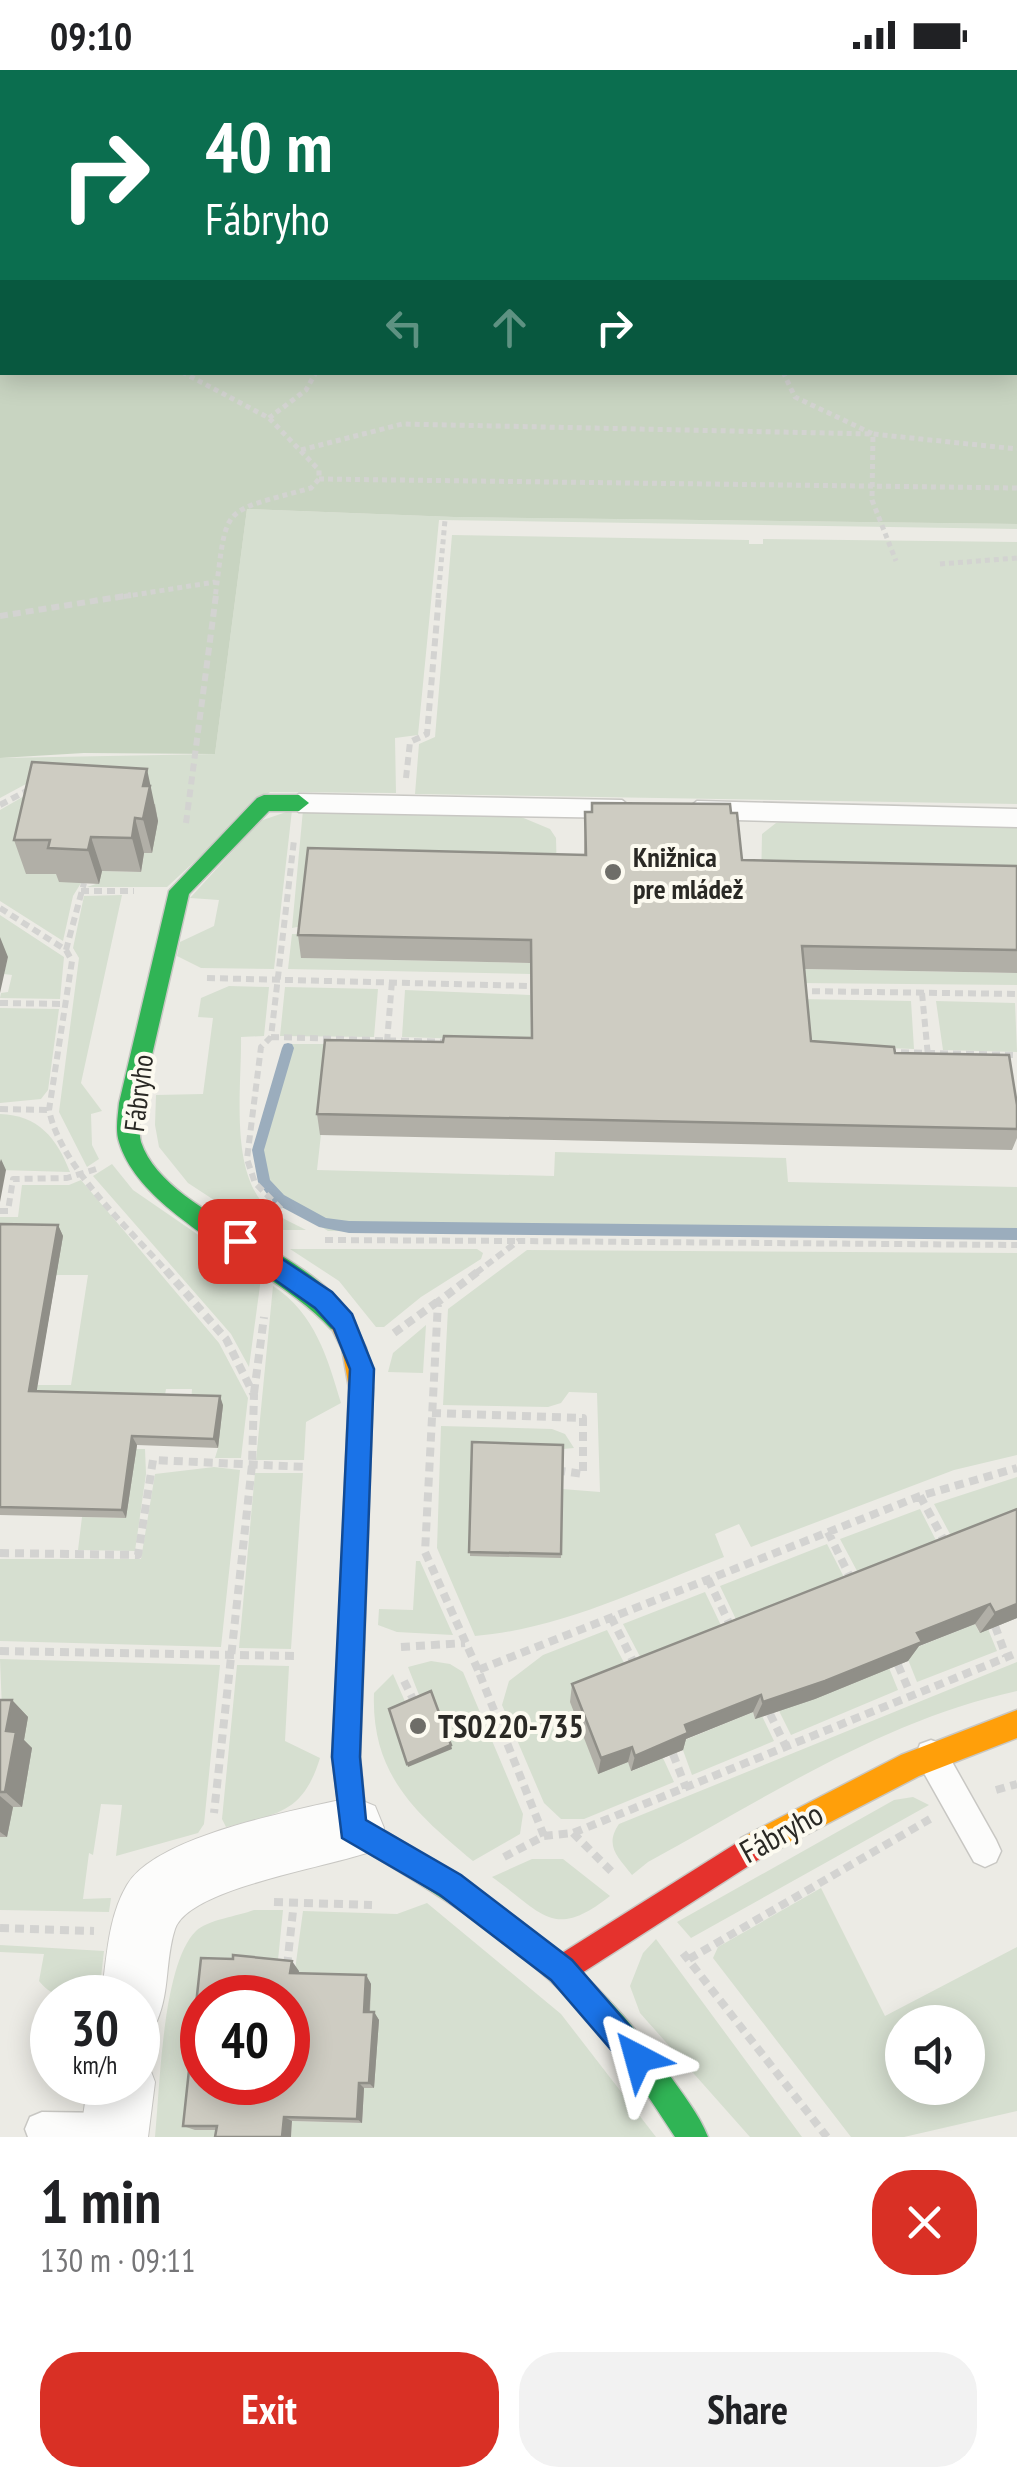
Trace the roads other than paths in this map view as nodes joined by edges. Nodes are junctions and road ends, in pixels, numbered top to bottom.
1 (299, 803) joint
2 (641, 809) edge
3 (680, 810) edge
4 (1017, 818) edge
5 (1017, 1724) edge
6 (931, 1755) junction
7 (352, 1828) junction
8 (985, 1851) dead end
9 (561, 1970) junction
10 (138, 1975) edge
11 (117, 2117) edge
12 (42, 2129) dead end
13 (693, 2137) edge

1 - 2 lane
1 - 7 street, Fábryho
3 - 4 lane
5 - 6 street, Fábryho
6 - 8 lane
6 - 9 street, Fábryho
7 - 9 street
7 - 10 street
9 - 13 street
11 - 12 lane

